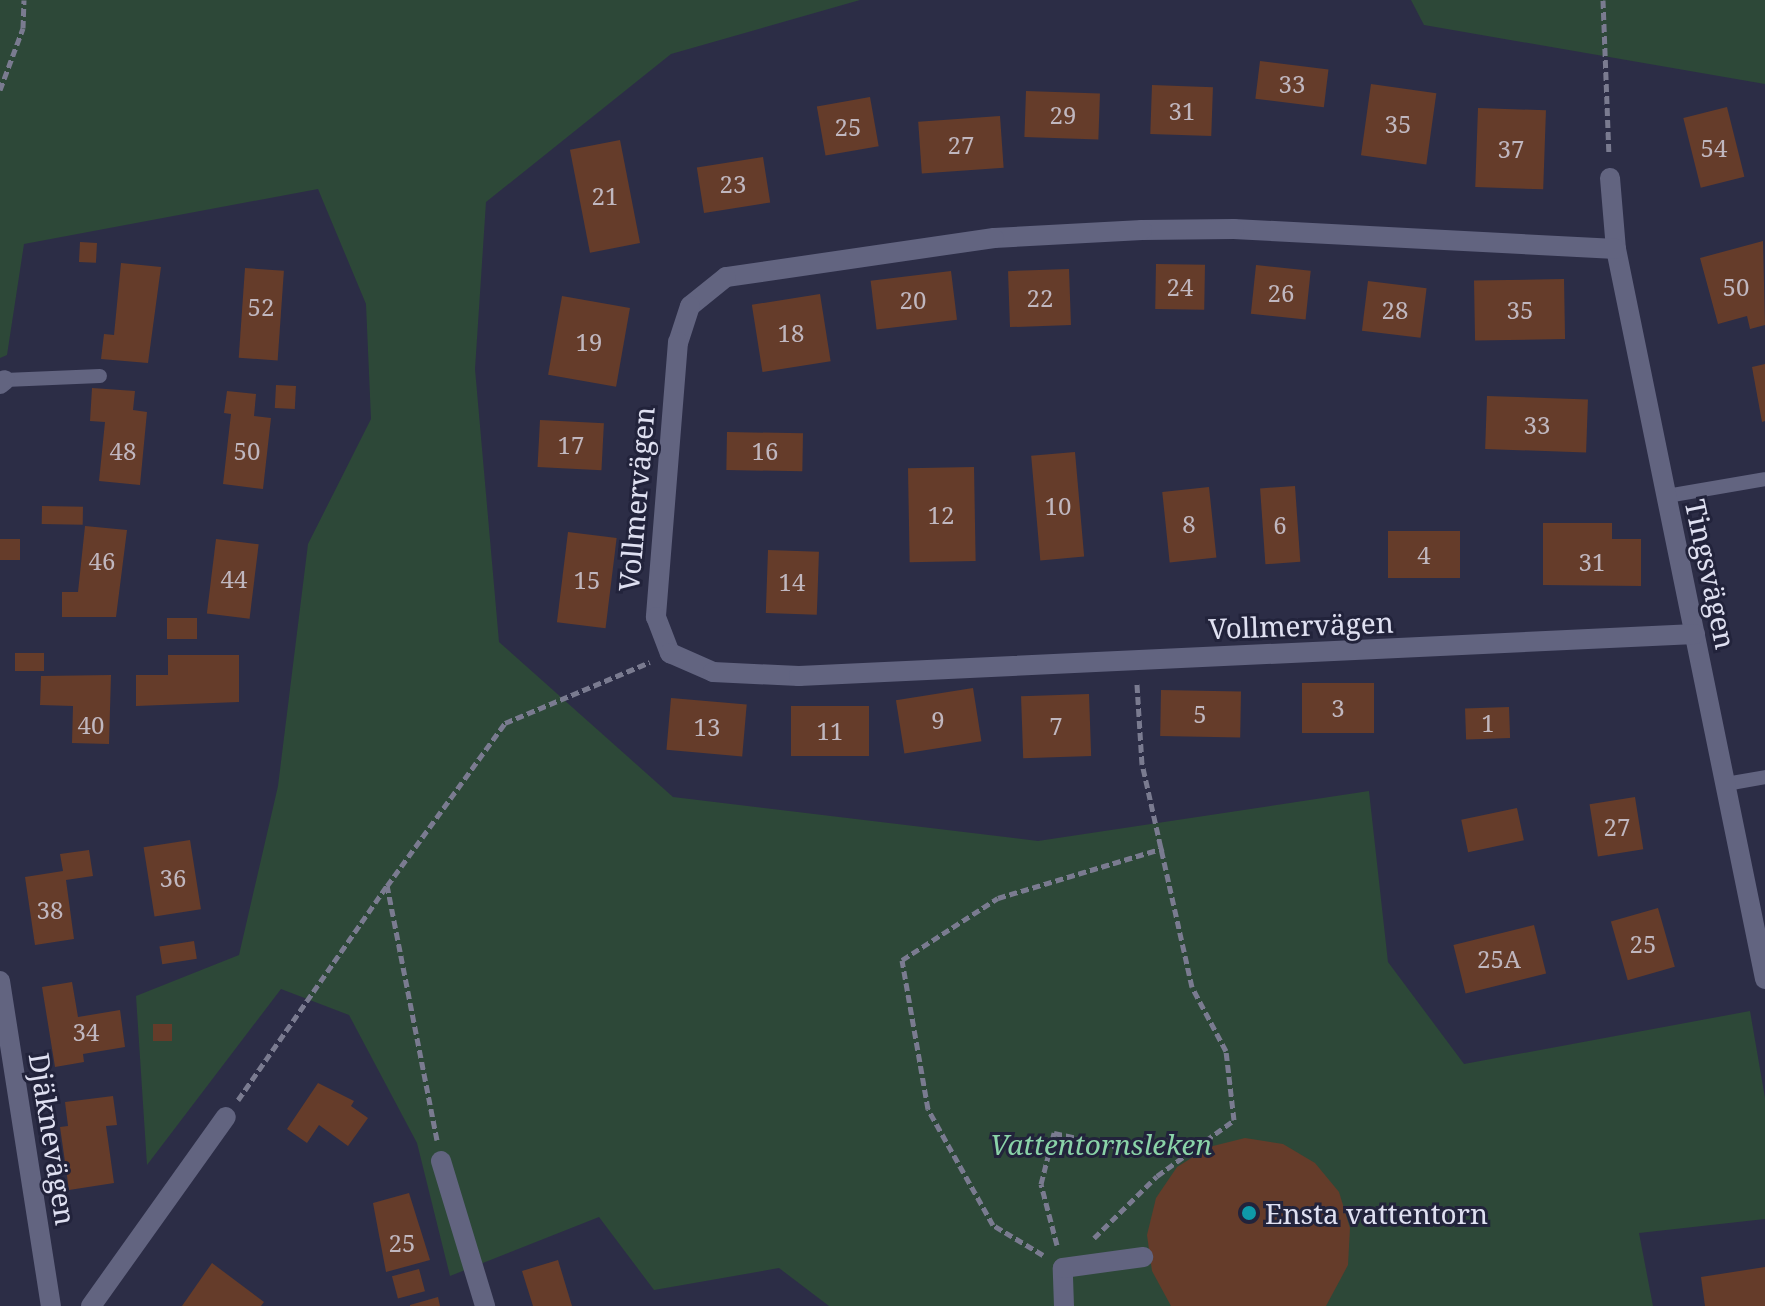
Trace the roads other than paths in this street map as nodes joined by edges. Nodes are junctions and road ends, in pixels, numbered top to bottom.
1 (1610, 178) road end
2 (1616, 249) junction
3 (100, 376) dead end
4 (2, 382) edge
5 (1765, 479) edge
6 (1667, 496) junction
7 (1695, 634) junction
8 (1765, 777) edge
9 (1726, 784) junction
10 (1765, 979) edge
11 (0, 981) edge
12 (226, 1117) road end
13 (441, 1161) road end
14 (1143, 1257) dead end
15 (51, 1306) edge
16 (91, 1306) edge
17 (485, 1306) edge
18 (1064, 1306) edge

1 - 2 street, Tingsvägen
2 - 6 street, Tingsvägen
2 - 7 street, Vollmervägen
3 - 4 lane
5 - 6 lane
6 - 7 street, Tingsvägen
7 - 9 street, Tingsvägen
8 - 9 lane
9 - 10 street, Tingsvägen
11 - 15 street, Djäknevägen
12 - 16 street
13 - 17 street
14 - 18 street

